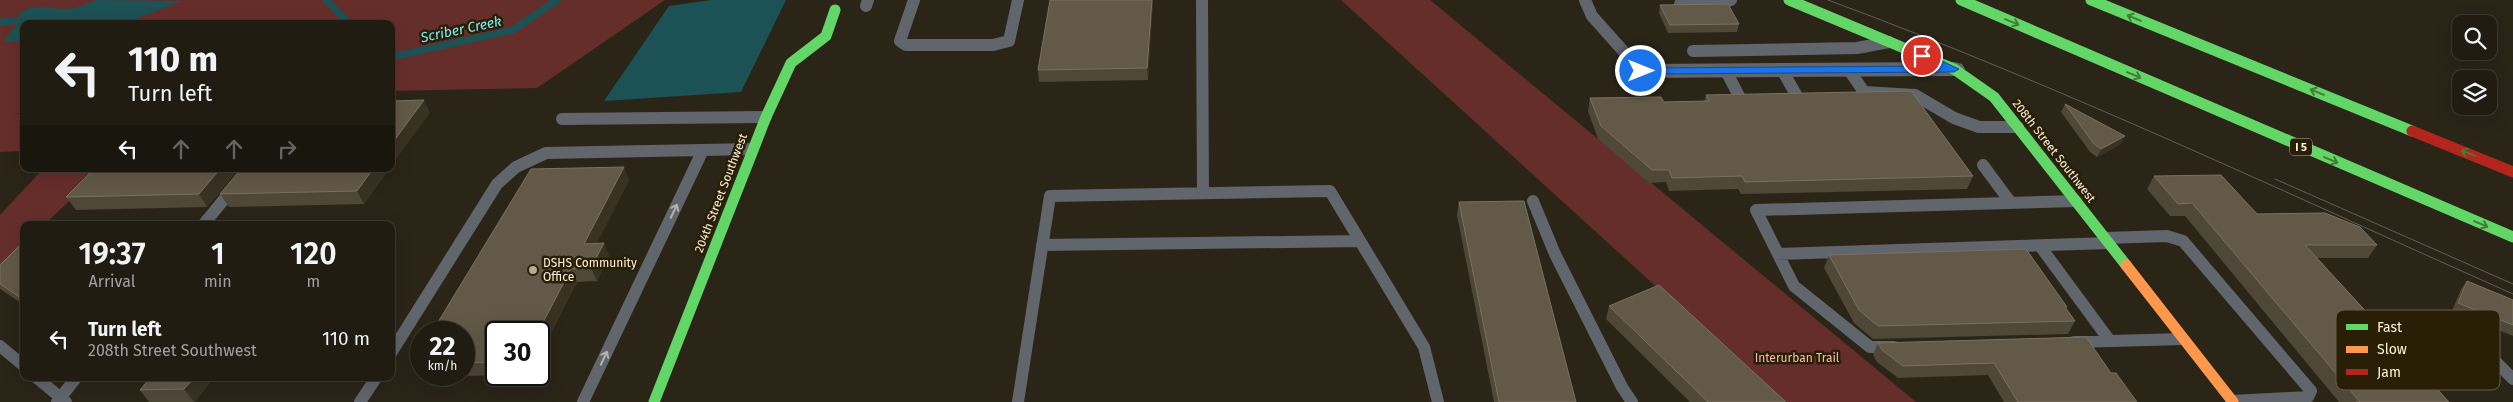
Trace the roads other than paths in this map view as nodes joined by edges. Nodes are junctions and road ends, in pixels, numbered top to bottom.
1 (914, 0) edge
2 (1018, 0) edge
3 (1202, 0) edge
4 (1585, 0) edge
5 (1731, 0) edge
6 (1789, 0) edge
7 (2091, 0) edge
8 (1963, 1) edge
9 (1680, 4) edge
10 (836, 5) edge
11 (1889, 42) junction
12 (1693, 51) dead end
13 (1954, 69) junction
14 (1782, 70) junction
15 (1849, 70) junction
16 (1641, 71) joint
17 (1726, 71) junction
18 (1798, 98) edge
19 (1741, 100) edge
20 (766, 116) junction
21 (562, 119) dead end
22 (2018, 127) junction
23 (753, 149) junction
24 (703, 150) junction
25 (1983, 165) dead end
26 (247, 172) edge
27 (2513, 172) edge
28 (1203, 193) junction
29 (1534, 201) dead end
30 (2076, 201) junction
31 (2011, 203) junction
32 (206, 221) edge
33 (2513, 238) edge
34 (1360, 241) junction
35 (2107, 241) junction
36 (1042, 245) junction
37 (2040, 246) junction
38 (1778, 254) junction
39 (2184, 339) junction
40 (2110, 341) junction
41 (2062, 342) edge
42 (0, 346) edge
43 (1908, 346) edge
44 (395, 347) edge
45 (20, 363) edge
46 (2500, 366) edge
47 (2513, 379) edge
48 (40, 381) edge
49 (74, 381) edge
50 (374, 381) edge
51 (61, 401) edge
52 (360, 402) edge
53 (583, 402) edge
54 (654, 402) edge
55 (1018, 402) edge
56 (1438, 402) edge
57 (1632, 402) edge
58 (2232, 402) edge

1 - 2 lane
3 - 28 lane
4 - 16 lane
5 - 9 lane
6 - 11 main road, 208th Street Southwest
27 -> 7 main road
8 -> 33 main road, I 5
10 - 20 main road, 204th Street Southwest
11 - 12 lane
11 - 13 main road, 208th Street Southwest
13 - 15 street
13 - 22 main road, 208th Street Southwest
14 - 15 street
14 - 17 street
14 - 18 lane
15 - 22 lane
16 - 17 street
17 - 19 lane
20 - 21 lane
20 - 23 main road, 204th Street Southwest
22 - 30 main road, 208th Street Southwest
23 - 24 lane
23 - 54 main road, 204th Street Southwest
24 - 44 lane
53 -> 24 lane
25 - 31 lane
26 - 32 lane
28 - 34 lane
28 - 36 lane
29 - 57 lane
30 - 31 lane
30 - 35 main road, 208th Street Southwest
31 - 38 lane
34 - 36 lane
34 - 56 lane
35 - 37 lane
35 - 39 main road, 208th Street Southwest
35 - 58 lane
36 - 55 lane
37 - 38 lane
37 - 40 lane
38 - 43 lane
39 - 40 lane
39 - 58 main road, 208th Street Southwest
40 - 41 lane
42 - 45 lane
46 - 47 lane
48 - 51 lane
49 - 51 lane
50 - 52 lane

